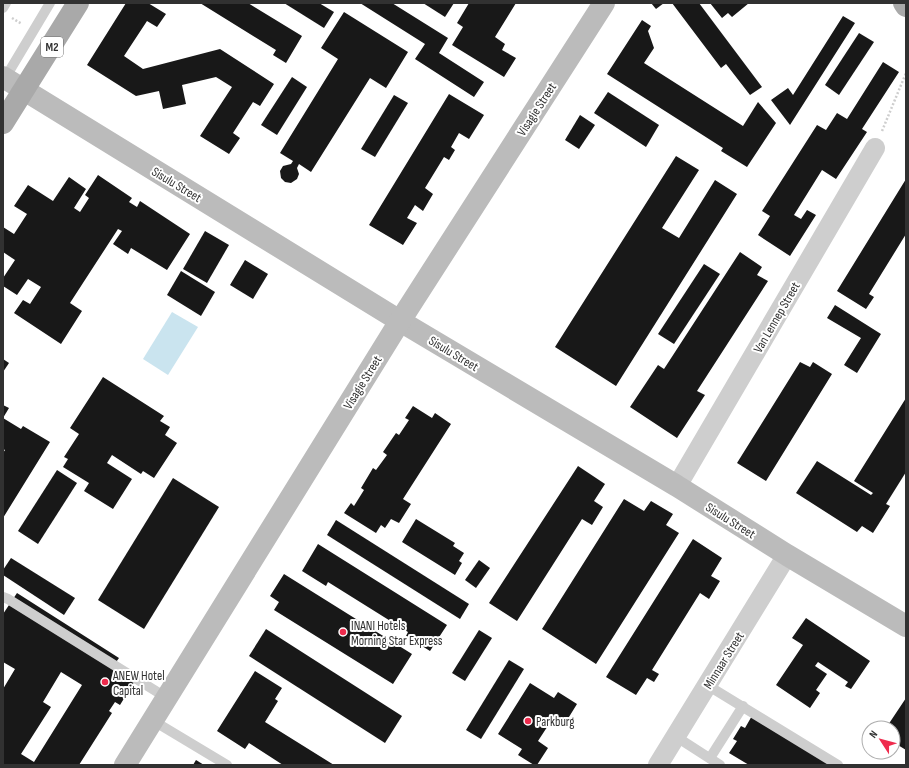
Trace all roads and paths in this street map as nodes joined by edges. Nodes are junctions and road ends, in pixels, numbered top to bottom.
1 (6, 3) edge
2 (50, 3) edge
3 (78, 3) edge
4 (604, 3) edge
5 (904, 3) edge
6 (906, 6) edge
7 (3, 8) edge
8 (906, 73) edge
9 (4, 79) edge
10 (25, 90) junction
11 (3, 124) edge
12 (875, 148) joint
13 (400, 320) junction
14 (677, 486) junction
15 (787, 555) junction
16 (3, 597) edge
17 (906, 626) edge
18 (707, 685) junction
19 (166, 698) junction
20 (743, 706) junction
21 (152, 720) junction
22 (675, 736) junction
23 (710, 758) junction
24 (125, 765) edge
25 (227, 765) edge
26 (658, 765) edge
27 (720, 765) edge
28 (838, 765) edge

1 - 7 lane
2 - 9 lane
3 - 10 main road, M2
4 - 13 street, Visagie Street
5 - 6 main road
8 - 12 path
9 - 10 street, Sisulu Street
10 - 11 main road, M2
10 - 13 street, Sisulu Street
12 - 14 street, Van Lennep Street
13 - 14 street, Sisulu Street
13 - 19 street, Visagie Street
14 - 15 street, Sisulu Street
15 - 17 street, Sisulu Street
15 - 18 street, Minnaar Street
16 - 19 lane
18 - 20 lane
18 - 22 street, Minnaar Street
19 - 21 street, Visagie Street
20 - 23 lane
20 - 28 lane
21 - 24 street, Visagie Street
21 - 25 lane
22 - 23 lane
22 - 26 street, Minnaar Street
23 - 27 lane

